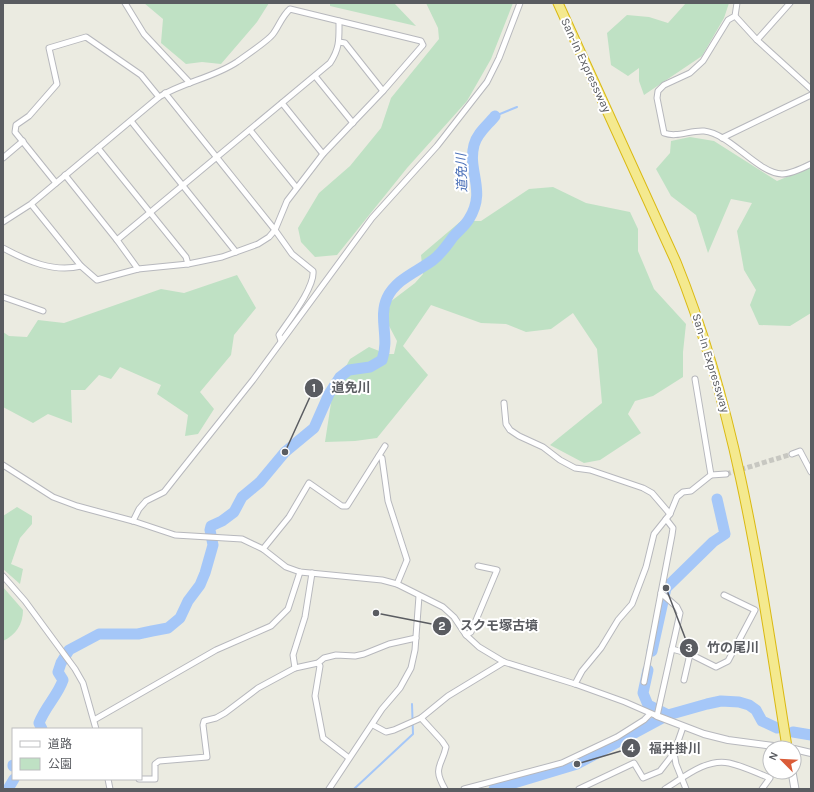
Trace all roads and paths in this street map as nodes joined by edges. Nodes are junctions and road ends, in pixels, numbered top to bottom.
1 (125, 3) edge
2 (520, 3) edge
3 (558, 3) edge
4 (737, 3) edge
5 (790, 3) edge
6 (735, 16) junction
7 (339, 21) junction
8 (756, 40) junction
9 (339, 42) junction
10 (315, 76) junction
11 (190, 83) junction
12 (811, 89) edge
13 (383, 91) junction
14 (165, 93) junction
15 (811, 95) edge
16 (159, 97) junction
17 (282, 102) junction
18 (131, 121) junction
19 (353, 123) junction
20 (250, 130) junction
21 (722, 138) junction
22 (23, 141) junction
23 (98, 148) junction
24 (323, 154) junction
25 (216, 157) junction
26 (3, 158) edge
27 (811, 164) edge
28 (65, 176) junction
29 (56, 183) junction
30 (183, 185) junction
31 (296, 187) junction
32 (31, 204) junction
33 (150, 213) junction
34 (3, 222) edge
35 (275, 230) junction
36 (117, 240) junction
37 (3, 248) edge
38 (236, 252) junction
39 (188, 264) junction
40 (81, 266) junction
41 (138, 269) junction
42 (3, 297) edge
43 (43, 311) dead end
44 (281, 341) junction
45 (695, 379) dead end
46 (504, 403) dead end
47 (385, 446) dead end
48 (792, 454) tunnel mouth
49 (379, 456) junction
50 (3, 464) edge
51 (811, 472) edge
52 (726, 474) tunnel mouth
53 (711, 475) junction
54 (668, 517) junction
55 (133, 521) junction
56 (263, 549) junction
57 (478, 566) dead end
58 (300, 572) junction
59 (312, 573) junction
60 (3, 576) edge
61 (397, 584) junction
62 (661, 593) junction
63 (724, 595) dead end
64 (419, 596) junction
65 (466, 635) junction
66 (416, 638) junction
67 (672, 649) junction
68 (690, 654) junction
69 (504, 662) junction
70 (318, 663) junction
71 (295, 668) junction
72 (684, 680) dead end
73 (644, 682) dead end
74 (575, 684) junction
75 (650, 714) junction
76 (657, 716) junction
77 (421, 718) junction
78 (94, 720) junction
79 (373, 726) junction
80 (683, 727) junction
81 (96, 728) edge
82 (789, 740) edge
83 (762, 744) edge
84 (674, 753) junction
85 (349, 758) junction
86 (681, 777) junction
87 (142, 779) edge
88 (329, 789) edge
89 (445, 789) edge
90 (464, 789) edge
91 (579, 789) edge
92 (665, 789) edge
93 (686, 789) edge
94 (762, 789) edge

1 - 11 street
2 - 44 street
3 - 82 highway, San-In Expressway
4 - 6 street
5 - 8 street
6 - 8 street
6 - 21 street
7 - 9 street
7 - 11 street
7 - 13 street
8 - 12 street
9 - 10 street
9 - 13 street
10 - 17 street
10 - 19 street
11 - 14 street
13 - 19 street
14 - 16 street
14 - 25 street
15 - 21 street
16 - 18 street
16 - 22 street
17 - 20 street
17 - 24 street
18 - 23 street
18 - 30 street
19 - 24 street
20 - 25 street
20 - 31 street
21 - 27 street
22 - 26 street
22 - 29 street
23 - 28 street
23 - 33 street
24 - 31 street
25 - 30 street
25 - 35 street
28 - 29 street
28 - 36 street
29 - 32 street
30 - 33 street
30 - 38 street
31 - 35 street
32 - 34 street
32 - 40 street
33 - 36 street
33 - 39 street
35 - 38 street
35 - 44 street
36 - 41 street
37 - 40 street
38 - 39 street
39 - 41 street
40 - 41 street
42 - 43 street
44 - 55 street
45 - 53 street
46 - 54 street
47 - 49 street
48 - 51 street
49 - 56 street
49 - 61 street
50 - 55 street
52 - 53 street
53 - 54 street
54 - 62 street
54 - 74 street
55 - 56 street
56 - 58 street
57 - 65 street
58 - 59 street
58 - 78 street
59 - 61 street
59 - 71 street
60 - 78 street
61 - 64 street
62 - 67 street
62 - 73 street
63 - 68 street
64 - 65 street
64 - 66 street
65 - 69 street
66 - 70 street
66 - 79 street
67 - 68 street
67 - 76 street
68 - 72 street
69 - 74 street
69 - 77 street
70 - 71 street
70 - 85 street
71 - 87 street
74 - 75 street
75 - 76 street
75 - 90 street
76 - 80 street
77 - 79 street
77 - 89 street
78 - 81 street
79 - 85 street
80 - 83 street
80 - 84 street
84 - 86 street
84 - 91 street
85 - 88 street
86 - 92 street
86 - 93 street
86 - 94 street

